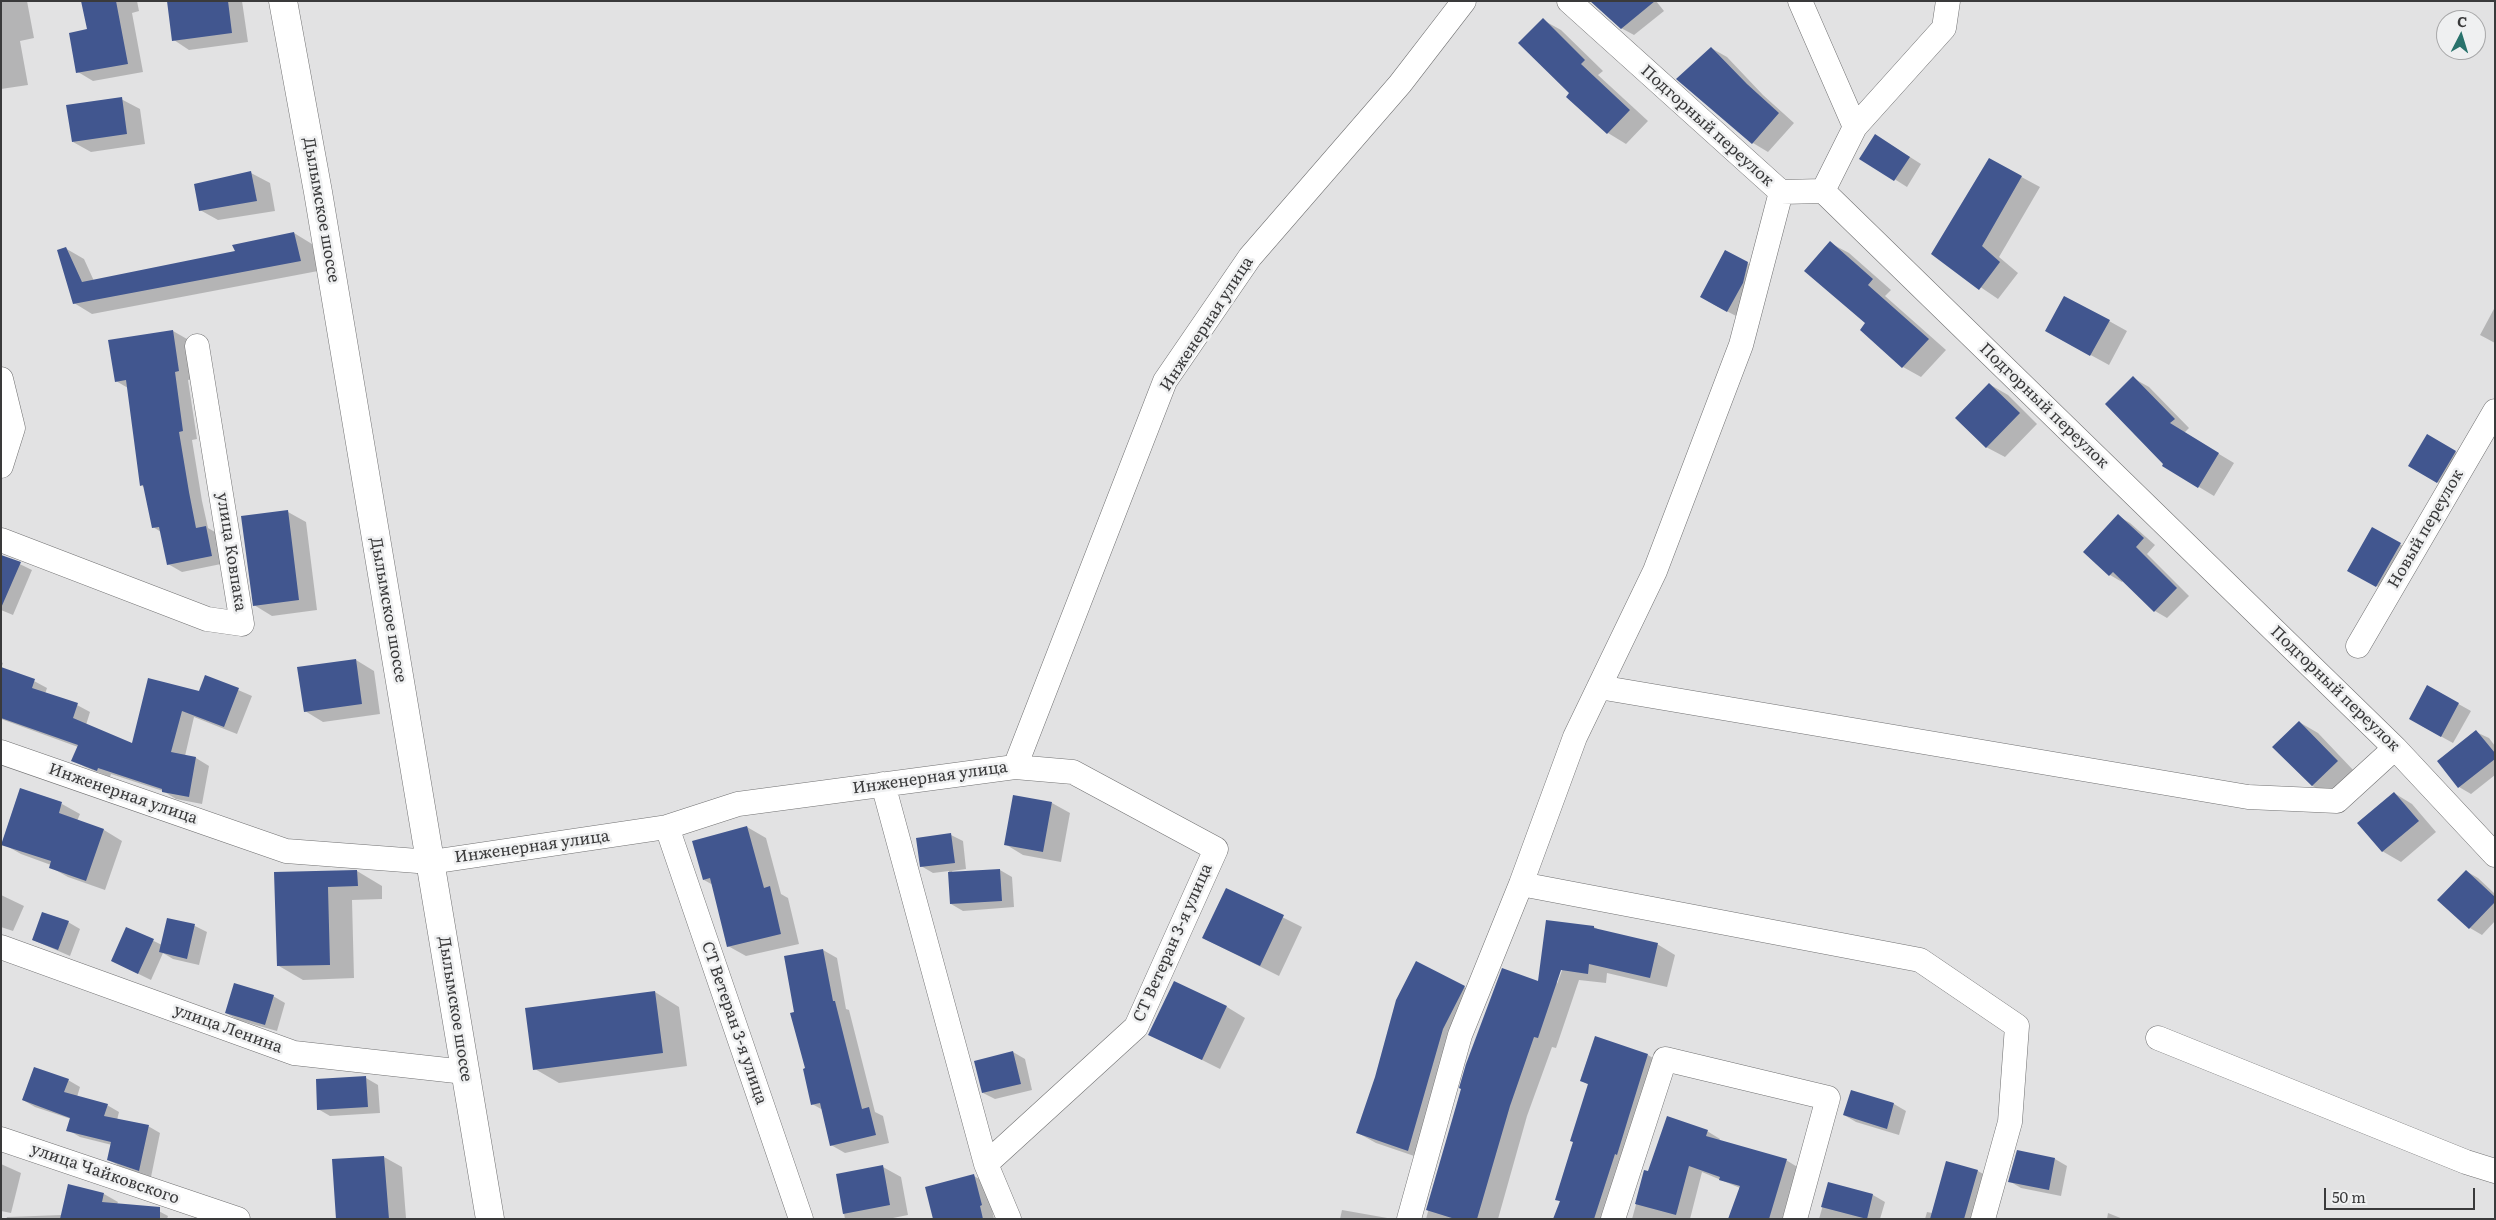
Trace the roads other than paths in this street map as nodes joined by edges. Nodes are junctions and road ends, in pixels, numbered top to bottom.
1 (282, 1) edge
2 (1464, 1) edge
3 (1569, 1) edge
4 (1800, 1) edge
5 (1948, 1) edge
6 (1855, 127) junction
7 (1823, 191) junction
8 (1780, 192) junction
9 (197, 346) dead end
10 (1, 379) edge
11 (2495, 411) edge
12 (1, 466) edge
13 (1, 540) edge
14 (2358, 646) dead end
15 (1599, 687) junction
16 (2396, 748) junction
17 (1, 752) edge
18 (1015, 767) junction
19 (884, 784) junction
20 (667, 827) junction
21 (2495, 855) edge
22 (431, 862) junction
23 (1521, 884) junction
24 (1, 947) edge
25 (2158, 1038) dead end
26 (465, 1072) junction
27 (1, 1139) edge
28 (986, 1164) junction
29 (2495, 1171) edge
30 (238, 1219) edge
31 (490, 1219) edge
32 (801, 1219) edge
33 (1009, 1219) edge
34 (1410, 1219) edge
35 (1613, 1219) edge
36 (1796, 1219) edge
37 (1983, 1219) edge

1 - 22 main road, Дылымское шоссе
2 - 18 street, Инженерная улица
3 - 8 street, Подгорный переулок
4 - 6 street
5 - 6 street
6 - 7 street
7 - 8 street, Подгорный переулок
7 - 16 street, Подгорный переулок
8 - 15 street
9 - 13 street, улица Ковпака
10 - 12 street
11 - 14 street, Новый переулок
15 - 16 street
15 - 23 street
16 - 21 street, Подгорный переулок
17 - 22 street, Инженерная улица
18 - 19 street, Инженерная улица
18 - 28 street, СТ Ветеран 3-я улица
19 - 20 street, Инженерная улица
19 - 28 street
20 - 22 street, Инженерная улица
20 - 32 street, СТ Ветеран 3-я улица
22 - 26 main road, Дылымское шоссе
23 - 34 street
23 - 37 street
24 - 26 street, улица Ленина
25 - 29 street
26 - 31 main road, Дылымское шоссе
27 - 30 street, улица Чайковского
28 - 33 street
35 - 36 street

